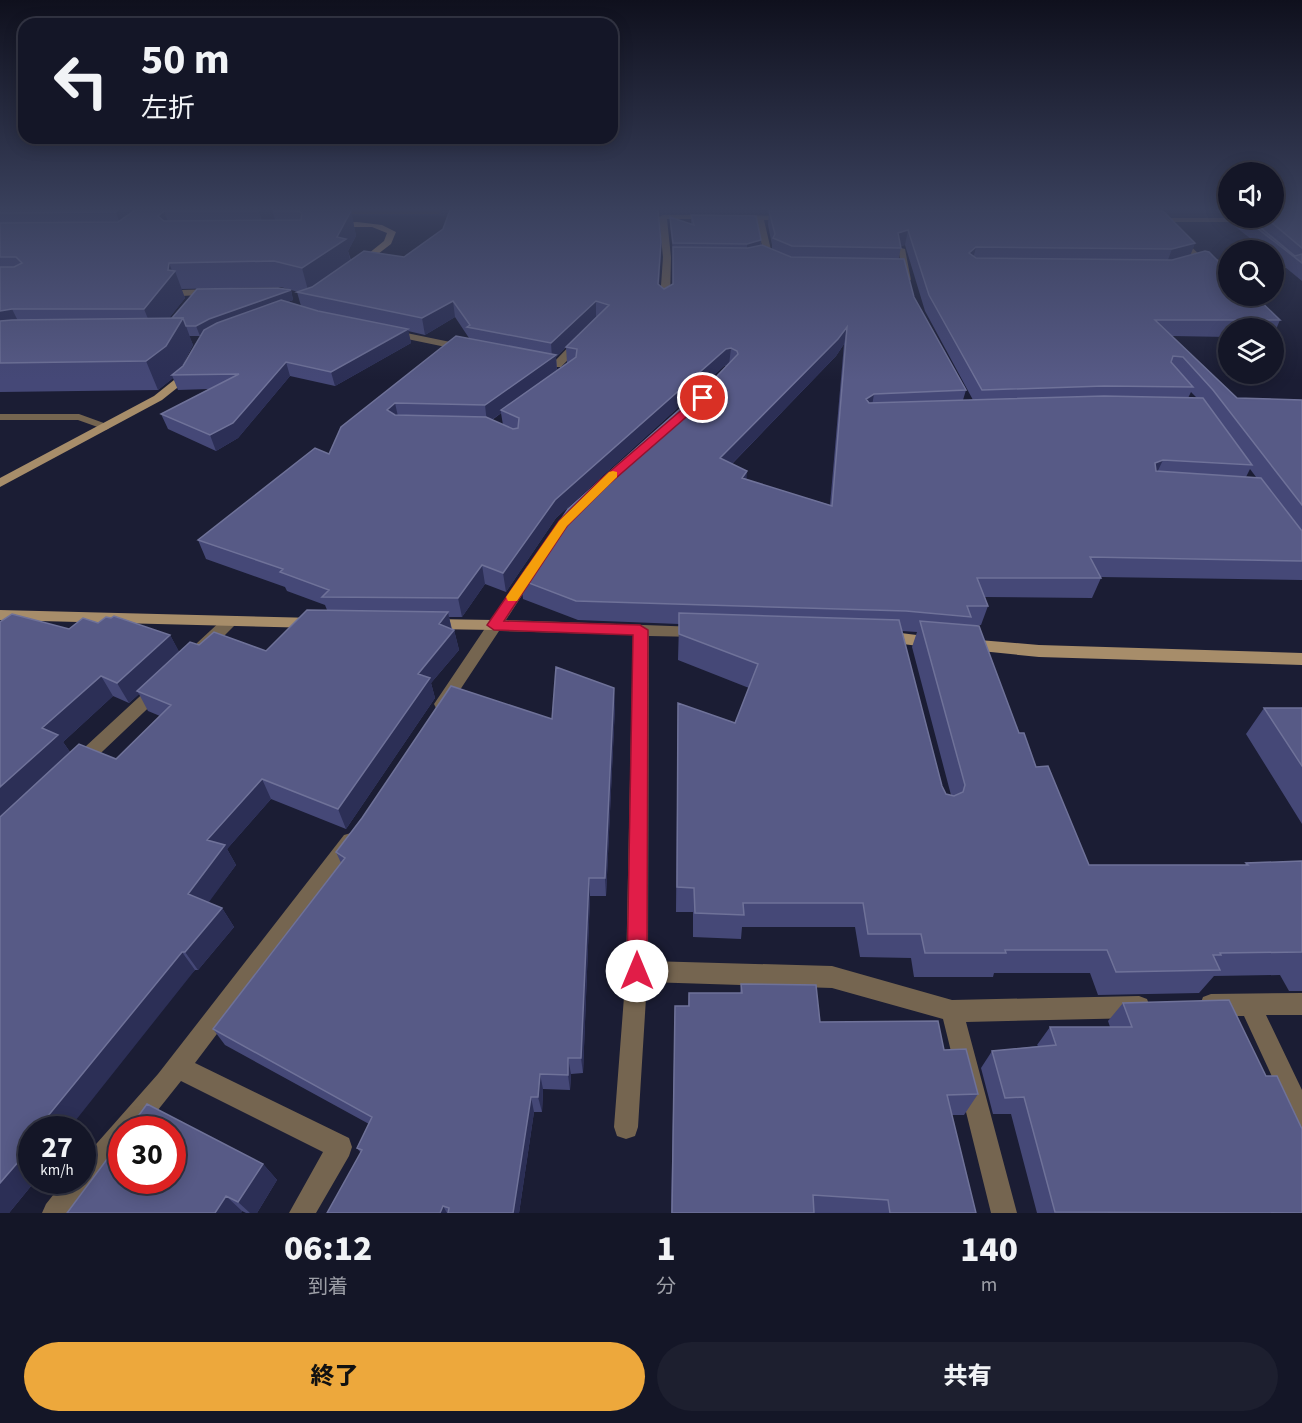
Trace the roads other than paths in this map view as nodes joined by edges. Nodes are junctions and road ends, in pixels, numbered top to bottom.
1 (667, 267) edge
2 (894, 268) edge
3 (906, 269) joint
4 (911, 289) edge
5 (228, 292) edge
6 (189, 295) edge
7 (665, 300) edge
8 (378, 331) edge
9 (585, 337) edge
10 (479, 350) edge
11 (193, 360) edge
12 (572, 370) edge
13 (0, 417) edge
14 (106, 426) junction
15 (0, 483) edge
16 (538, 560) edge
17 (0, 615) edge
18 (229, 622) junction
19 (330, 623) edge
20 (411, 624) edge
21 (494, 625) junction
22 (640, 630) junction
23 (712, 633) edge
24 (1302, 659) edge
25 (187, 662) edge
26 (907, 662) edge
27 (170, 678) edge
28 (430, 722) edge
29 (68, 774) edge
30 (360, 829) edge
31 (637, 971) junction
32 (1302, 1004) edge
33 (1250, 1005) junction
34 (1190, 1006) edge
35 (1155, 1007) edge
36 (952, 1011) junction
37 (177, 1067) junction
38 (137, 1116) edge
39 (1302, 1116) edge
40 (626, 1127) dead end
41 (108, 1150) edge
42 (96, 1164) edge
43 (71, 1194) edge
44 (55, 1213) edge
45 (302, 1213) edge
46 (1004, 1213) edge

1 - 7 street
2 - 3 street
3 - 4 street
5 - 6 street
8 - 10 street
9 - 12 street
11 - 14 street
13 - 14 street
14 - 15 street
16 - 21 street
17 - 18 street
18 - 19 street
18 - 25 street
20 - 21 street
21 - 22 street
21 - 28 street
22 - 23 street
22 - 31 street
24 - 26 street
27 - 29 street
30 - 37 street
31 - 36 street
31 - 40 street
32 - 33 street
33 - 34 street
33 - 39 street
35 - 36 street
36 - 46 street
37 - 38 street
37 - 45 street
41 - 42 street
43 - 44 street

